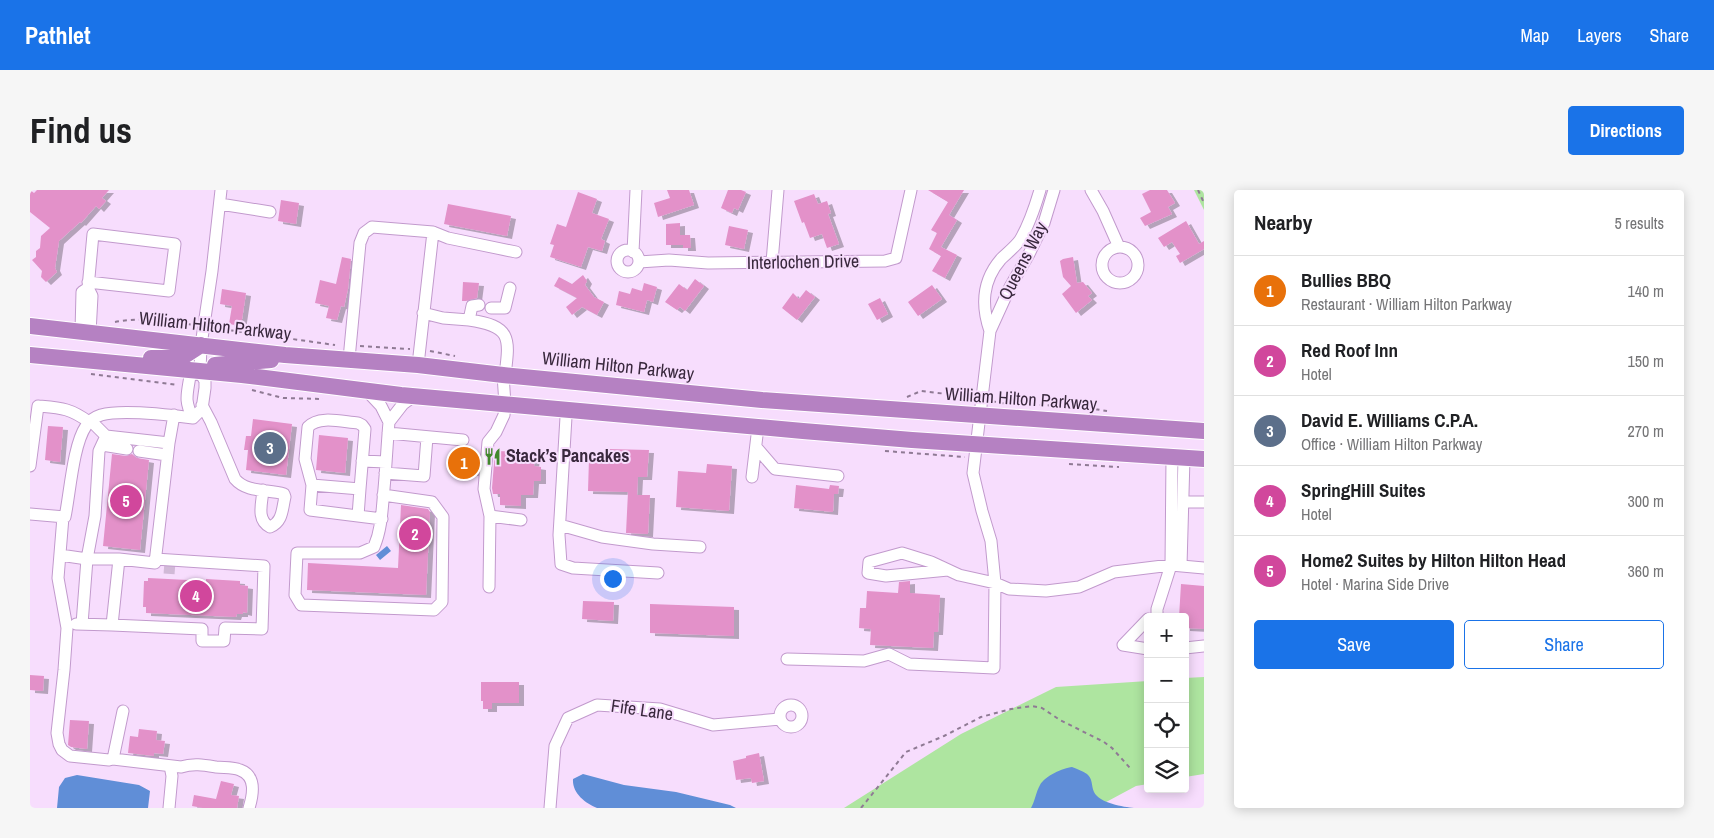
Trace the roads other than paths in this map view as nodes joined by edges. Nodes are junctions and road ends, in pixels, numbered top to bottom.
1 (221, 190) edge
2 (636, 190) edge
3 (778, 190) edge
4 (911, 190) edge
5 (1040, 190) edge
6 (1054, 190) edge
7 (1091, 190) edge
8 (220, 204) junction
9 (270, 212) dead end
10 (433, 232) junction
11 (1118, 247) dead end
12 (516, 252) dead end
13 (633, 252) junction
14 (639, 262) junction
15 (772, 262) junction
16 (88, 285) junction
17 (510, 288) dead end
18 (479, 305) dead end
19 (423, 313) junction
20 (469, 320) junction
21 (488, 322) junction
22 (30, 326) edge
23 (990, 331) junction
24 (30, 332) edge
25 (80, 332) junction
26 (201, 345) junction
27 (349, 353) junction
28 (30, 355) edge
29 (315, 356) junction
30 (418, 357) junction
31 (61, 358) junction
32 (200, 372) junction
33 (504, 375) junction
34 (366, 390) junction
35 (414, 396) junction
36 (505, 404) junction
37 (202, 405) junction
38 (564, 409) junction
39 (174, 415) junction
40 (979, 416) junction
41 (193, 418) junction
42 (90, 422) junction
43 (758, 427) junction
44 (389, 428) junction
45 (1204, 431) edge
46 (427, 437) junction
47 (464, 440) dead end
48 (104, 441) junction
49 (976, 444) junction
50 (756, 447) junction
51 (126, 449) dead end
52 (168, 449) junction
53 (139, 451) dead end
54 (1178, 458) junction
55 (1204, 459) edge
56 (362, 461) junction
57 (30, 466) edge
58 (386, 468) junction
59 (838, 476) dead end
60 (752, 477) dead end
61 (312, 485) junction
62 (360, 489) junction
63 (263, 490) dead end
64 (383, 495) junction
65 (1183, 502) junction
66 (1204, 502) edge
67 (30, 514) edge
68 (358, 516) junction
69 (490, 516) junction
70 (63, 517) junction
71 (382, 518) junction
72 (521, 520) dead end
73 (560, 525) junction
74 (700, 547) dead end
75 (60, 554) junction
76 (87, 559) junction
77 (119, 559) junction
78 (188, 561) junction
79 (158, 563) junction
80 (1176, 566) junction
81 (1204, 568) edge
82 (177, 569) tunnel mouth
83 (948, 570) junction
84 (658, 573) dead end
85 (995, 583) junction
86 (489, 587) dead end
87 (1154, 613) edge
88 (66, 624) junction
89 (82, 624) junction
90 (1144, 624) edge
91 (112, 625) junction
92 (1204, 646) edge
93 (1144, 648) edge
94 (1189, 648) edge
95 (787, 659) dead end
96 (122, 711) dead end
97 (780, 719) dead end
98 (113, 759) junction
99 (170, 766) junction
100 (169, 808) edge
101 (249, 808) edge
102 (550, 808) edge

1 - 8 street
2 - 13 street
3 - 15 street
4 - 15 street, Interlochen Drive
5 - 23 street, Queens Way
6 - 23 street, Queens Way
7 - 11 street
8 - 9 street
8 - 26 street
10 - 12 street
10 - 19 street
10 - 27 street
13 - 14 street
13 - 14 street, Interlochen Drive
14 - 15 street, Interlochen Drive
16 - 16 street
16 - 25 street
17 - 21 street
18 - 20 street
19 - 20 street
19 - 30 street
20 - 21 street
21 - 33 street
22 - 25 highway, William Hilton Parkway
23 - 40 street, Queens Way
24 - 25 highway
25 - 26 highway, William Hilton Parkway
26 - 29 highway, William Hilton Parkway
26 - 31 highway
26 - 32 street
27 - 29 highway, William Hilton Parkway
27 - 30 highway, William Hilton Parkway
28 - 31 highway
29 - 32 highway
30 - 33 highway, William Hilton Parkway
31 - 32 highway
32 - 34 highway
32 - 37 street
32 - 41 street
33 - 36 street
33 - 40 highway, William Hilton Parkway
34 - 35 highway
34 - 44 street
35 - 36 highway
35 - 44 street
36 - 38 highway
36 - 69 street
37 - 41 street
37 - 63 street
38 - 43 highway
38 - 73 street
39 - 41 street
39 - 42 street
39 - 52 street
40 - 45 highway, William Hilton Parkway
40 - 49 street, Queens Way
42 - 48 street
42 - 57 street
42 - 70 street
43 - 49 highway
43 - 50 street
44 - 46 street
44 - 58 street
46 - 47 street
46 - 58 street
48 - 51 street
48 - 52 street
48 - 76 street
49 - 54 highway
49 - 85 street, Queens Way
50 - 59 street
50 - 60 street
52 - 53 street
52 - 79 street
54 - 55 highway
54 - 65 street
54 - 80 street
56 - 58 street
56 - 61 street
56 - 62 street
58 - 64 street
61 - 62 street
61 - 68 street
62 - 68 street
64 - 71 street
64 - 71 street
65 - 66 street
65 - 80 street
67 - 70 street
68 - 71 street
69 - 72 street
69 - 86 street
70 - 75 street
73 - 74 street
73 - 84 street
75 - 76 street
75 - 88 street
76 - 77 street
76 - 89 street
77 - 79 street
77 - 91 street
78 - 79 street
78 - 82 street
78 - 91 street
80 - 81 street
80 - 85 street
80 - 87 street
83 - 83 street
83 - 85 street
85 - 95 street, Queens Way
88 - 89 street
88 - 98 street
89 - 91 street
90 - 93 street
92 - 94 street
96 - 98 street
97 - 102 street, Fife Lane
98 - 99 street
99 - 100 street
99 - 101 street

